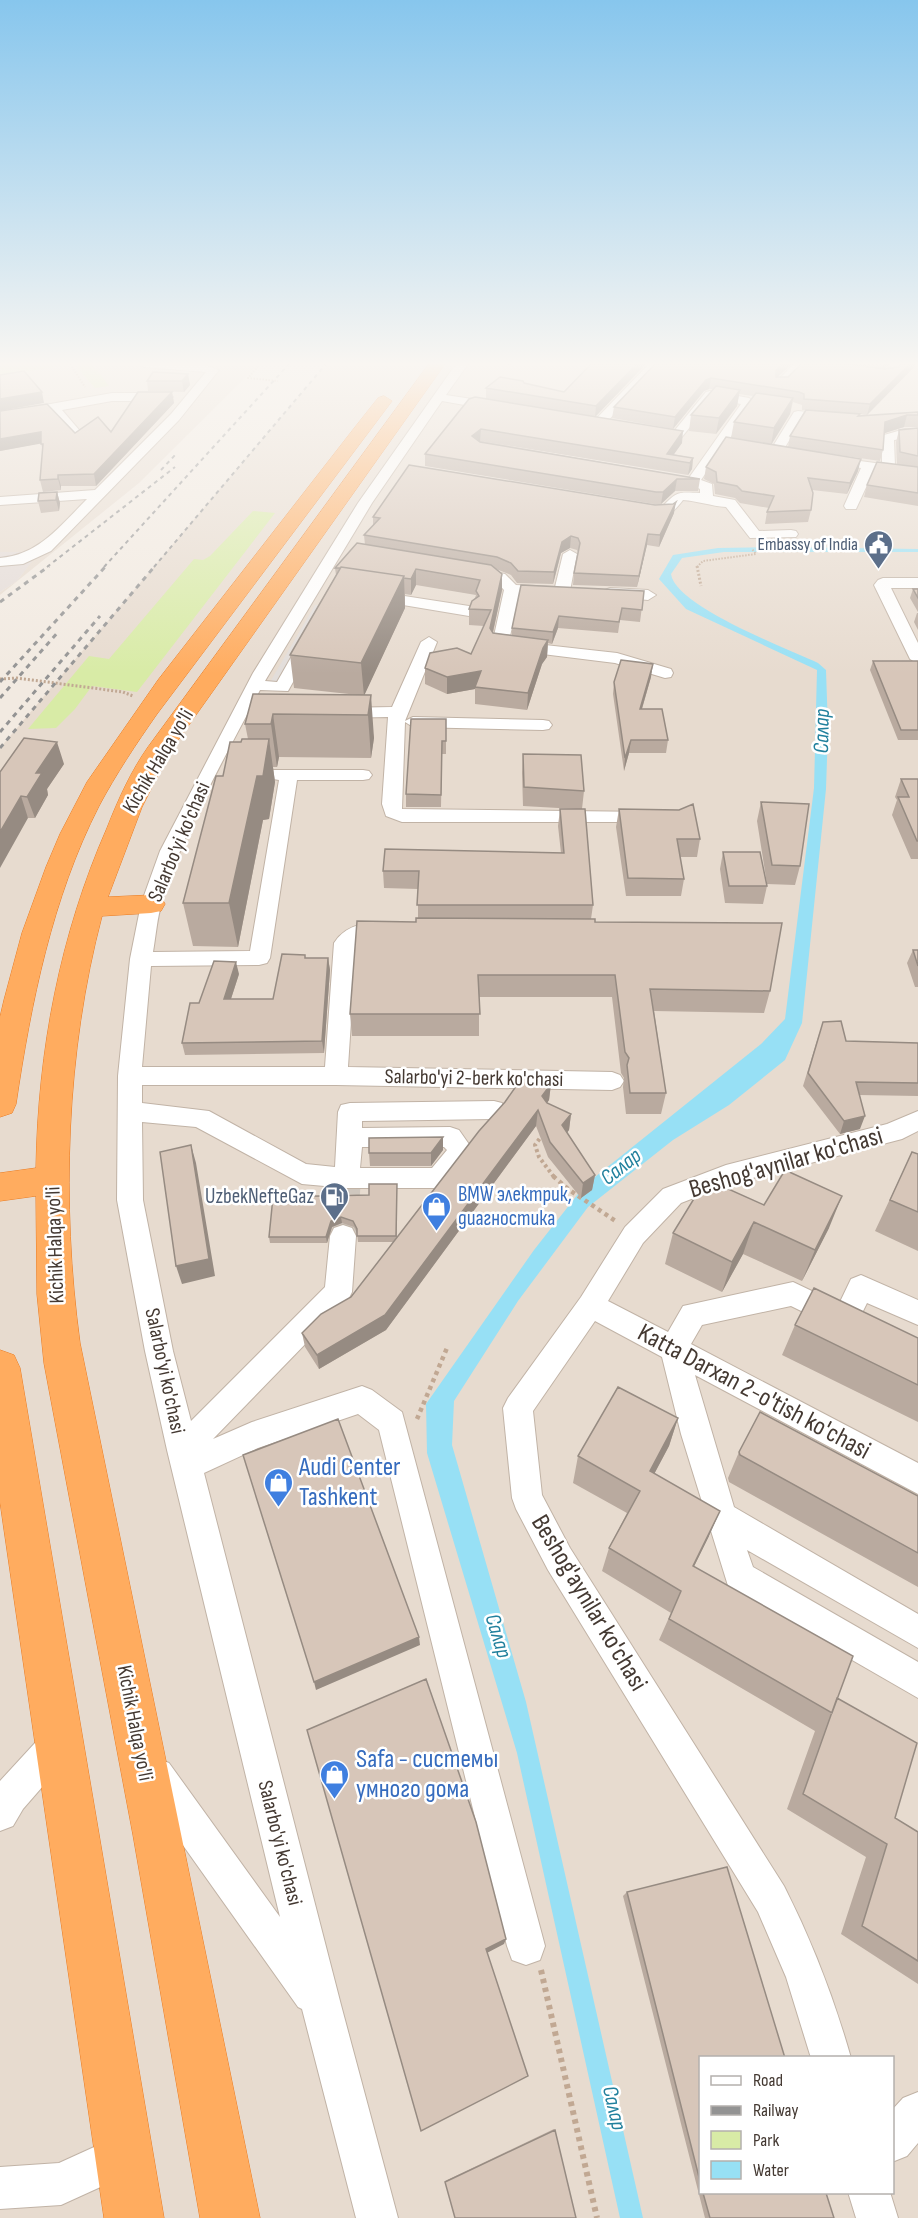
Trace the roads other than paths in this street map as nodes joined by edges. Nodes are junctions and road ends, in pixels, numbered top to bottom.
1 (124, 468) edge
2 (331, 468) edge
3 (383, 468) edge
4 (396, 468) edge
5 (699, 468) edge
6 (868, 468) edge
7 (879, 468) edge
8 (888, 469) joint
9 (918, 474) edge
10 (98, 494) junction
11 (706, 498) junction
12 (0, 501) edge
13 (632, 506) edge
14 (851, 506) dead end
15 (791, 534) dead end
16 (334, 546) junction
17 (570, 554) dead end
18 (0, 562) edge
19 (450, 567) edge
20 (918, 583) edge
21 (512, 589) junction
22 (594, 592) edge
23 (358, 594) edge
24 (648, 595) dead end
25 (469, 611) edge
26 (317, 625) edge
27 (429, 642) dead end
28 (918, 659) edge
29 (665, 673) dead end
30 (255, 685) junction
31 (319, 713) edge
32 (397, 717) junction
33 (543, 725) dead end
34 (254, 774) edge
35 (289, 774) junction
36 (363, 775) dead end
37 (664, 819) edge
38 (151, 904) junction
39 (89, 907) junction
40 (413, 931) edge
41 (141, 959) junction
42 (130, 1076) junction
43 (336, 1076) junction
44 (612, 1081) dead end
45 (0, 1104) edge
46 (494, 1110) edge
47 (129, 1111) junction
48 (918, 1120) edge
49 (350, 1138) junction
50 (347, 1178) junction
51 (53, 1179) junction
52 (0, 1187) edge
53 (343, 1236) tunnel mouth
54 (591, 1305) junction
55 (918, 1313) edge
56 (846, 1320) junction
57 (674, 1348) junction
58 (918, 1355) edge
59 (0, 1368) edge
60 (184, 1458) junction
61 (918, 1479) edge
62 (721, 1517) junction
63 (918, 1632) edge
64 (918, 1681) edge
65 (58, 1743) junction
66 (142, 1758) junction
67 (0, 1813) edge
68 (526, 1946) dead end
69 (321, 2005) junction
70 (830, 2056) edge
71 (918, 2113) edge
72 (894, 2139) edge
73 (125, 2154) junction
74 (0, 2188) edge
75 (869, 2194) edge
76 (134, 2218) edge
77 (230, 2218) edge
78 (377, 2218) edge
79 (877, 2218) edge

1 - 10 street
2 - 45 highway, Kichik Halqa yo'li
3 - 16 highway, Kichik Halqa yo'li
4 - 16 street, Salarbo'yi ko'chasi
5 - 11 street
6 - 14 street
7 - 8 street
8 - 9 street
10 - 12 street
10 - 18 street
11 - 13 street
11 - 15 street
16 - 30 street, Salarbo'yi ko'chasi
16 - 39 highway, Kichik Halqa yo'li
17 - 21 street
19 - 21 street
20 - 28 street
21 - 29 street
22 - 24 street
23 - 25 street
26 - 30 street
27 - 32 street
30 - 38 street, Salarbo'yi ko'chasi
31 - 32 street
32 - 33 street
32 - 37 street
34 - 35 street
35 - 36 street
35 - 41 street
38 - 39 highway
38 - 41 street, Salarbo'yi ko'chasi
39 - 51 highway, Kichik Halqa yo'li
40 - 43 street
41 - 42 street, Salarbo'yi ko'chasi
42 - 43 street, Salarbo'yi 2-berk ko'chasi
42 - 47 street, Salarbo'yi ko'chasi
43 - 44 street, Salarbo'yi 2-berk ko'chasi
46 - 49 street
47 - 50 street
47 - 60 street, Salarbo'yi ko'chasi
48 - 54 street, Beshog'aynilar ko'chasi
49 - 50 street
49 - 50 street
51 - 52 highway
51 - 66 highway, Kichik Halqa yo'li
53 - 60 street
54 - 57 street, Katta Darxan 2-o'tish ko'chasi
54 - 70 street, Beshog'aynilar ko'chasi
55 - 56 street
56 - 57 street
56 - 58 street
57 - 61 street, Katta Darxan 2-o'tish ko'chasi
57 - 62 street
59 - 65 highway
60 - 68 street
60 - 69 street, Salarbo'yi ko'chasi
62 - 63 street
62 - 64 street
65 - 67 street
65 - 73 highway
66 - 69 street
66 - 77 highway, Kichik Halqa yo'li
69 - 78 street, Salarbo'yi ko'chasi
71 - 72 street
73 - 74 street
73 - 76 highway
75 - 79 street

